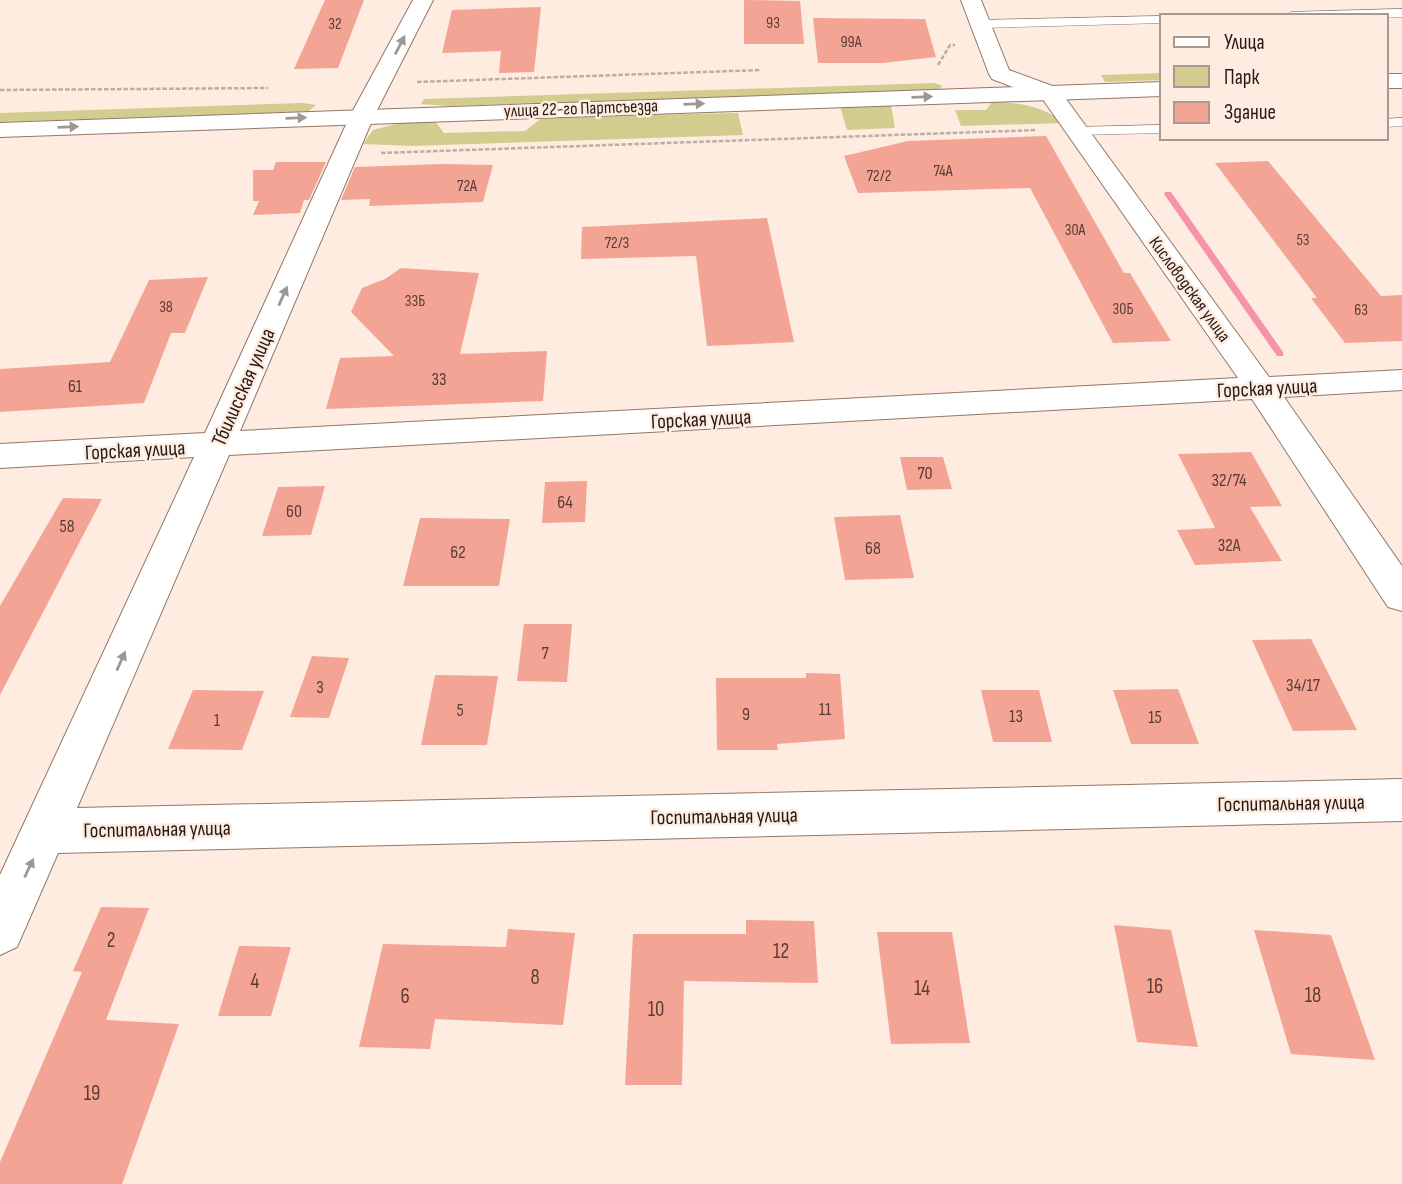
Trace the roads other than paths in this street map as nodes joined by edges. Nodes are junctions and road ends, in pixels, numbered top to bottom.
1 (423, 0) edge
2 (971, 0) edge
3 (1402, 13) edge
4 (1365, 14) edge
5 (1160, 19) edge
6 (984, 34) junction
7 (1160, 68) edge
8 (1000, 74) junction
9 (1160, 89) edge
10 (1050, 93) junction
11 (367, 97) junction
12 (1160, 129) edge
13 (0, 130) edge
14 (1080, 136) junction
15 (1402, 380) edge
16 (1261, 388) junction
17 (216, 446) junction
18 (0, 456) edge
19 (1402, 596) edge
20 (1402, 800) edge
21 (46, 831) junction
22 (0, 930) edge

11 -> 1 street, Тбилисская улица
2 - 6 street
3 - 4 lane
5 - 6 lane
6 - 8 street
7 - 8 street, улица 22-го Партсъезда
8 - 10 street
8 - 11 street, улица 22-го Партсъезда
9 - 10 street, улица 22-го Партсъезда
11 -> 10 street, улица 22-го Партсъезда
10 - 14 street, Кисловодская улица
13 -> 11 street, улица 22-го Партсъезда
17 -> 11 street, Тбилисская улица
12 - 14 lane
14 - 16 street, Кисловодская улица
15 - 16 street, Горская улица
16 - 17 street, Горская улица
16 - 19 street, Кисловодская улица
17 - 18 street, Горская улица
21 -> 17 street, Тбилисская улица
20 - 21 street, Госпитальная улица
22 -> 21 street, Тбилисская улица

